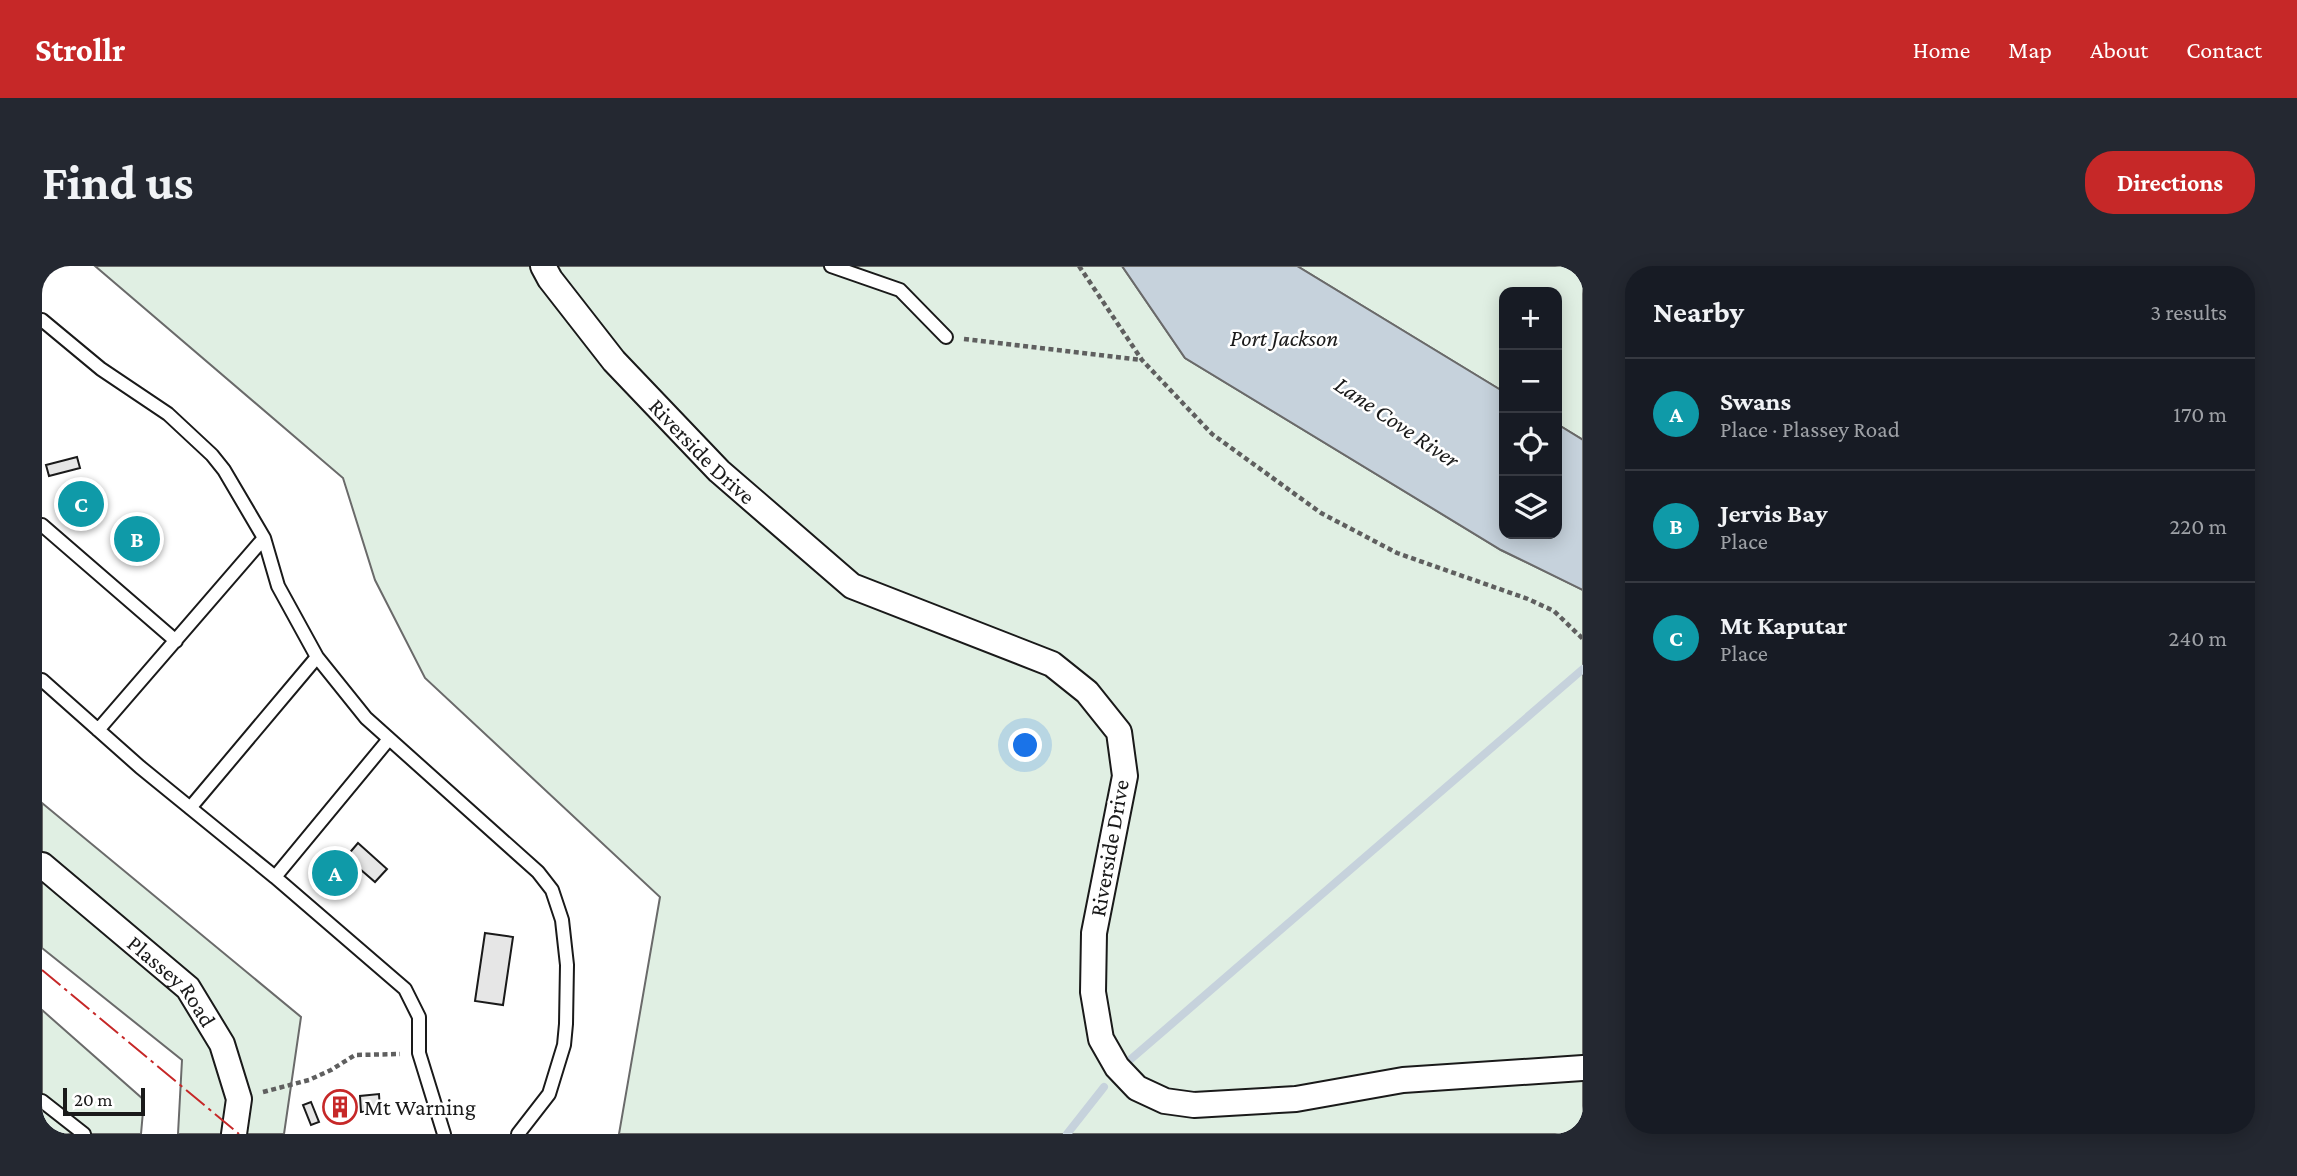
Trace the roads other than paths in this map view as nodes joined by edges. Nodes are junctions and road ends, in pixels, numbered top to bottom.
1 (543, 266) edge
2 (831, 266) edge
3 (42, 320) edge
4 (946, 337) road end
5 (42, 525) edge
6 (264, 538) junction
7 (176, 641) junction
8 (317, 657) junction
9 (42, 680) edge
10 (98, 730) junction
11 (389, 739) junction
12 (190, 808) junction
13 (42, 865) edge
14 (275, 877) junction
15 (1583, 1068) edge
16 (42, 1101) edge
17 (84, 1134) edge
18 (234, 1134) edge
19 (444, 1134) edge
20 (518, 1134) edge

1 - 15 street, Riverside Drive
2 - 4 lane
3 - 6 lane
5 - 7 lane
6 - 7 lane
6 - 8 lane
7 - 10 lane
8 - 11 lane
8 - 12 lane
9 - 10 lane
10 - 12 lane
11 - 14 lane
11 - 20 lane
12 - 14 lane
13 - 18 street, Plassey Road
14 - 19 lane
16 - 17 lane

